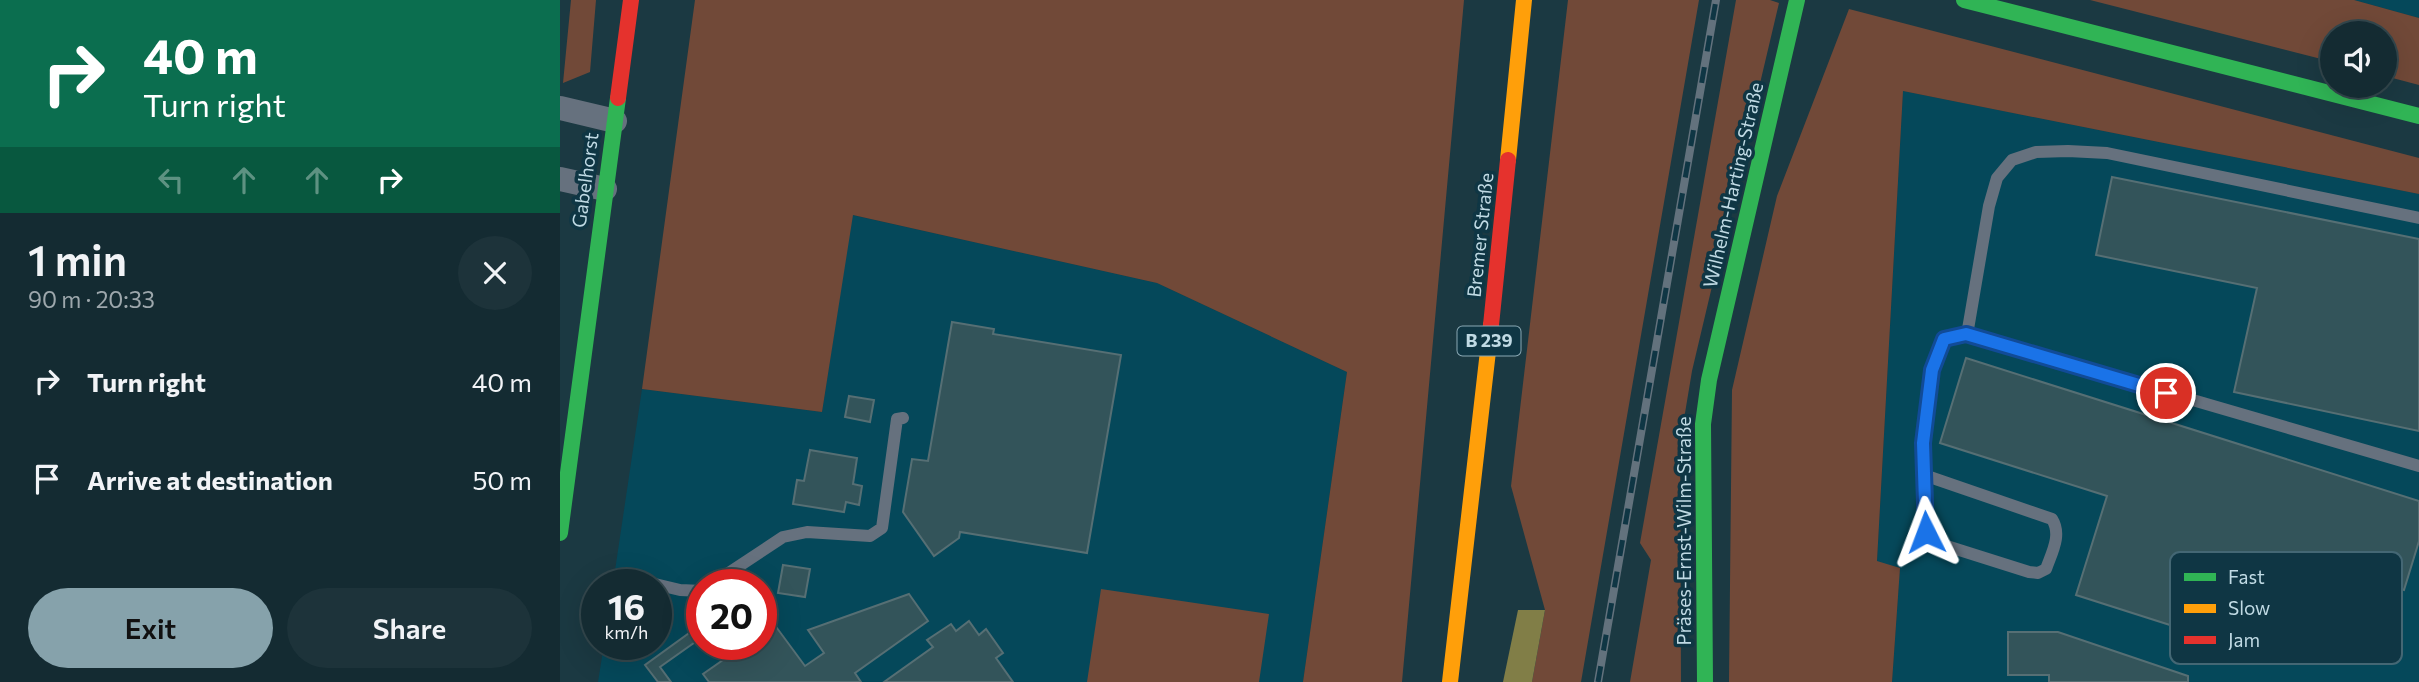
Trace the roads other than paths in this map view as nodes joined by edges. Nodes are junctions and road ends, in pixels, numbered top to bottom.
1 (632, 0) edge
2 (1524, 0) edge
3 (1797, 0) edge
4 (1964, 0) edge
5 (560, 108) edge
6 (2419, 116) edge
7 (615, 121) junction
8 (560, 179) edge
9 (605, 189) junction
10 (2419, 218) edge
11 (1967, 335) junction
12 (1709, 380) joint
13 (903, 418) dead end
14 (2419, 466) edge
15 (1924, 475) junction
16 (560, 533) edge
17 (735, 569) edge
18 (1450, 682) edge
19 (1705, 682) edge

1 - 7 street, Gabelhorst
2 - 18 street, Bremer Straße / B 239
3 - 12 street, Wilhelm-Harting-Straße
4 - 6 street
5 - 7 street
7 - 9 street, Gabelhorst
8 - 9 street
9 - 16 street, Gabelhorst
10 - 11 lane
11 - 14 lane
11 - 15 lane
12 - 19 street, Präses-Ernst-Wilm-Straße
13 - 17 lane
15 - 15 lane

